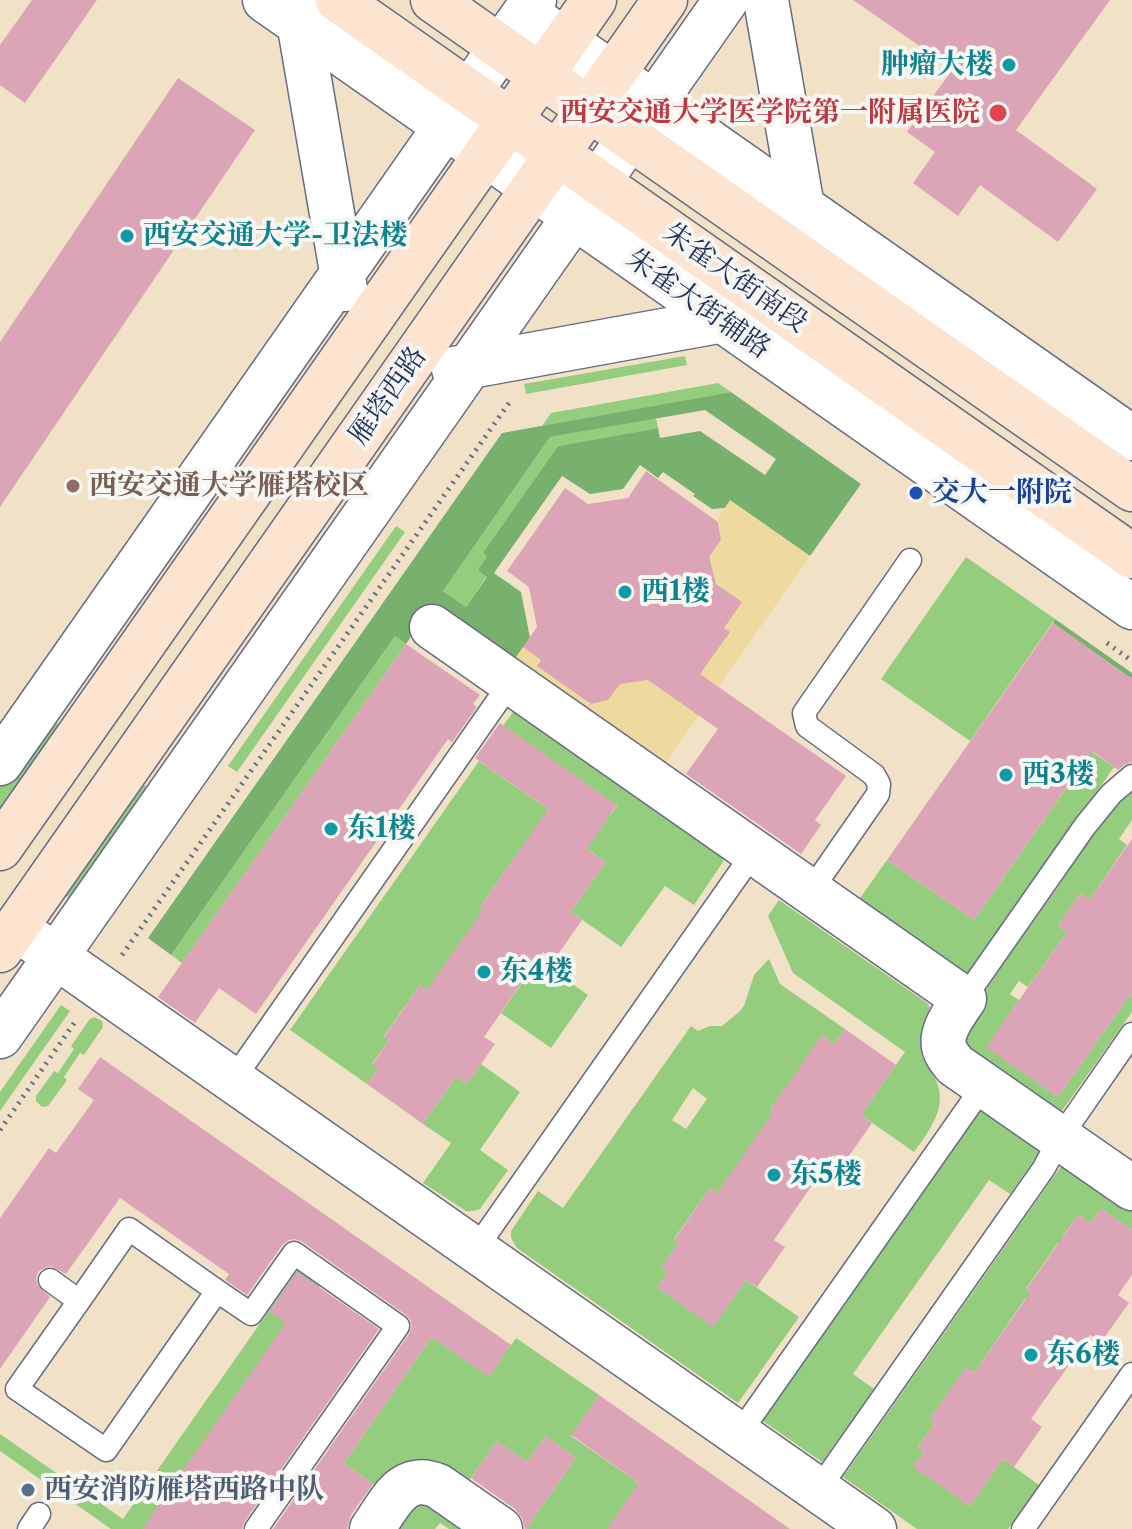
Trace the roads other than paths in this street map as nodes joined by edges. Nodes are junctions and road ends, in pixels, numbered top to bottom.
1 (338, 0) edge
2 (433, 0) edge
3 (594, 0) edge
4 (665, 0) edge
5 (726, 0) edge
6 (766, 0) edge
7 (286, 8) edge
8 (517, 15) edge
9 (553, 58) junction
10 (601, 92) junction
11 (458, 109) junction
12 (641, 120) junction
13 (498, 137) junction
14 (545, 171) junction
15 (586, 199) junction
16 (802, 207) junction
17 (813, 266) junction
18 (343, 273) junction
19 (782, 310) junction
20 (722, 321) junction
21 (355, 342) junction
22 (469, 366) junction
23 (400, 378) junction
24 (1132, 438) edge
25 (1132, 489) edge
26 (1132, 556) edge
27 (910, 560) dead end
28 (1132, 607) edge
29 (432, 627) dead end
30 (511, 682) junction
31 (0, 763) edge
32 (1132, 776) edge
33 (0, 848) edge
34 (754, 852) junction
35 (810, 892) junction
36 (8, 939) edge
37 (56, 956) junction
38 (964, 999) junction
39 (1132, 1034) edge
40 (0, 1036) edge
41 (233, 1080) junction
42 (984, 1085) junction
43 (1060, 1138) junction
44 (1132, 1188) edge
45 (475, 1250) junction
46 (50, 1280) dead end
47 (217, 1291) junction
48 (79, 1301) junction
49 (1132, 1374) edge
50 (739, 1434) junction
51 (818, 1490) junction
52 (256, 1529) edge
53 (372, 1529) edge
54 (500, 1529) edge
55 (874, 1529) edge
56 (1023, 1529) edge

1 - 11 main road, 朱雀大街南段
2 - 8 main road
3 - 9 main road, 雁塔西路
4 - 10 main road, 雁塔西路
5 - 12 street
6 - 16 street
7 - 11 street
7 - 18 street
8 - 9 street
8 - 11 street
9 - 10 street
9 - 13 main road, 雁塔西路
10 - 12 main road, 朱雀大街南段
10 - 14 main road, 雁塔西路
11 - 13 main road, 朱雀大街南段
11 - 18 street
12 - 15 street
12 - 16 street
12 - 17 main road, 朱雀大街南段
13 - 14 main road, 朱雀大街南段
13 - 21 main road, 雁塔西路
14 - 15 main road, 朱雀大街南段
14 - 23 main road, 雁塔西路
15 - 19 main road, 朱雀大街南段
15 - 20 street, 朱雀大街辅路
15 - 22 street
16 - 17 street
16 - 24 street
17 - 25 main road, 朱雀大街南段
18 - 21 street
18 - 31 street
19 - 20 street
19 - 26 main road, 朱雀大街南段
20 - 22 street
20 - 28 street, 朱雀大街辅路
21 - 33 main road, 雁塔西路
22 - 23 street
22 - 37 street
23 - 36 main road, 雁塔西路
27 - 35 lane
29 - 30 street
30 - 34 street
30 - 41 lane
32 - 38 lane
34 - 35 street
34 - 45 lane
35 - 38 street
36 - 37 street
37 - 40 street
37 - 41 street
38 - 42 street
39 - 43 lane
41 - 45 street
42 - 43 street
42 - 50 lane
43 - 44 street
43 - 51 lane
45 - 50 street
46 - 48 lane
47 - 48 lane
47 - 48 lane
47 - 52 lane
49 - 56 lane
50 - 51 street
51 - 55 street
53 - 54 street

